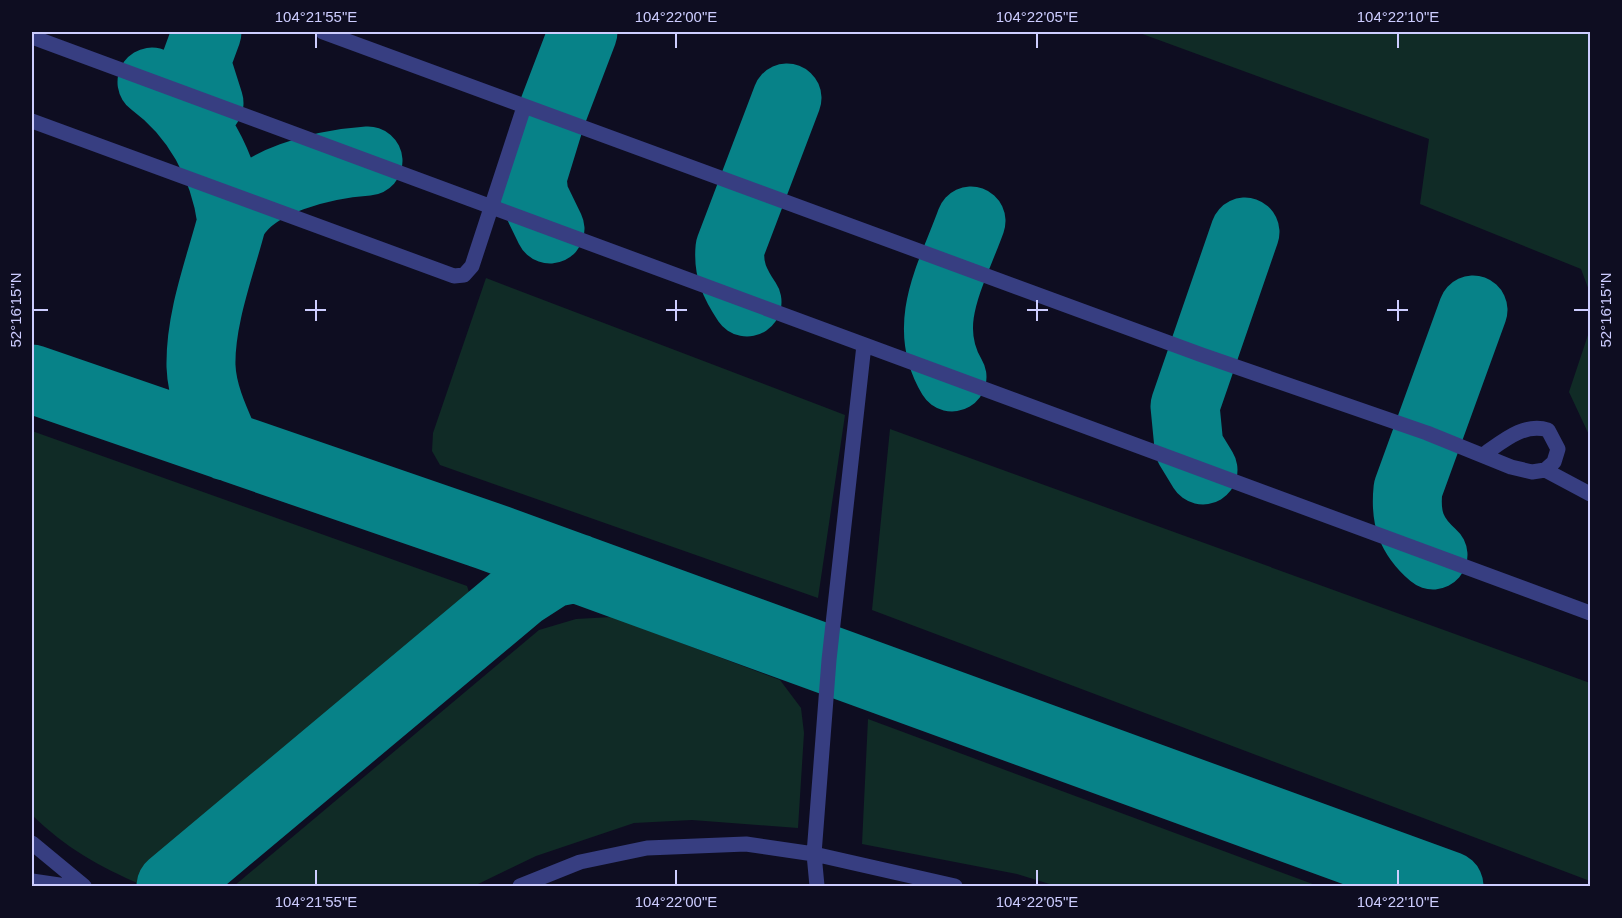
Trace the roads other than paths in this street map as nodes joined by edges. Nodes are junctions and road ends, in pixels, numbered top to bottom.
1 (323, 32) edge
2 (32, 37) edge
3 (524, 107) junction
4 (32, 121) edge
5 (491, 207) junction
6 (864, 345) junction
7 (1484, 455) junction
8 (1545, 470) junction
9 (1590, 494) edge
10 (1590, 613) edge
11 (32, 843) edge
12 (814, 854) junction
13 (32, 881) edge
14 (66, 886) edge
15 (84, 886) edge
16 (520, 886) edge
17 (818, 886) edge
18 (955, 886) edge

1 - 3 lane
2 - 5 lane
3 - 5 lane
3 - 7 lane
4 - 5 lane
5 - 6 lane
6 - 10 lane
6 - 12 lane
7 - 8 lane
7 - 8 lane
8 - 9 lane
11 - 15 lane
12 - 16 lane
12 - 17 lane
12 - 18 lane
13 - 14 lane

